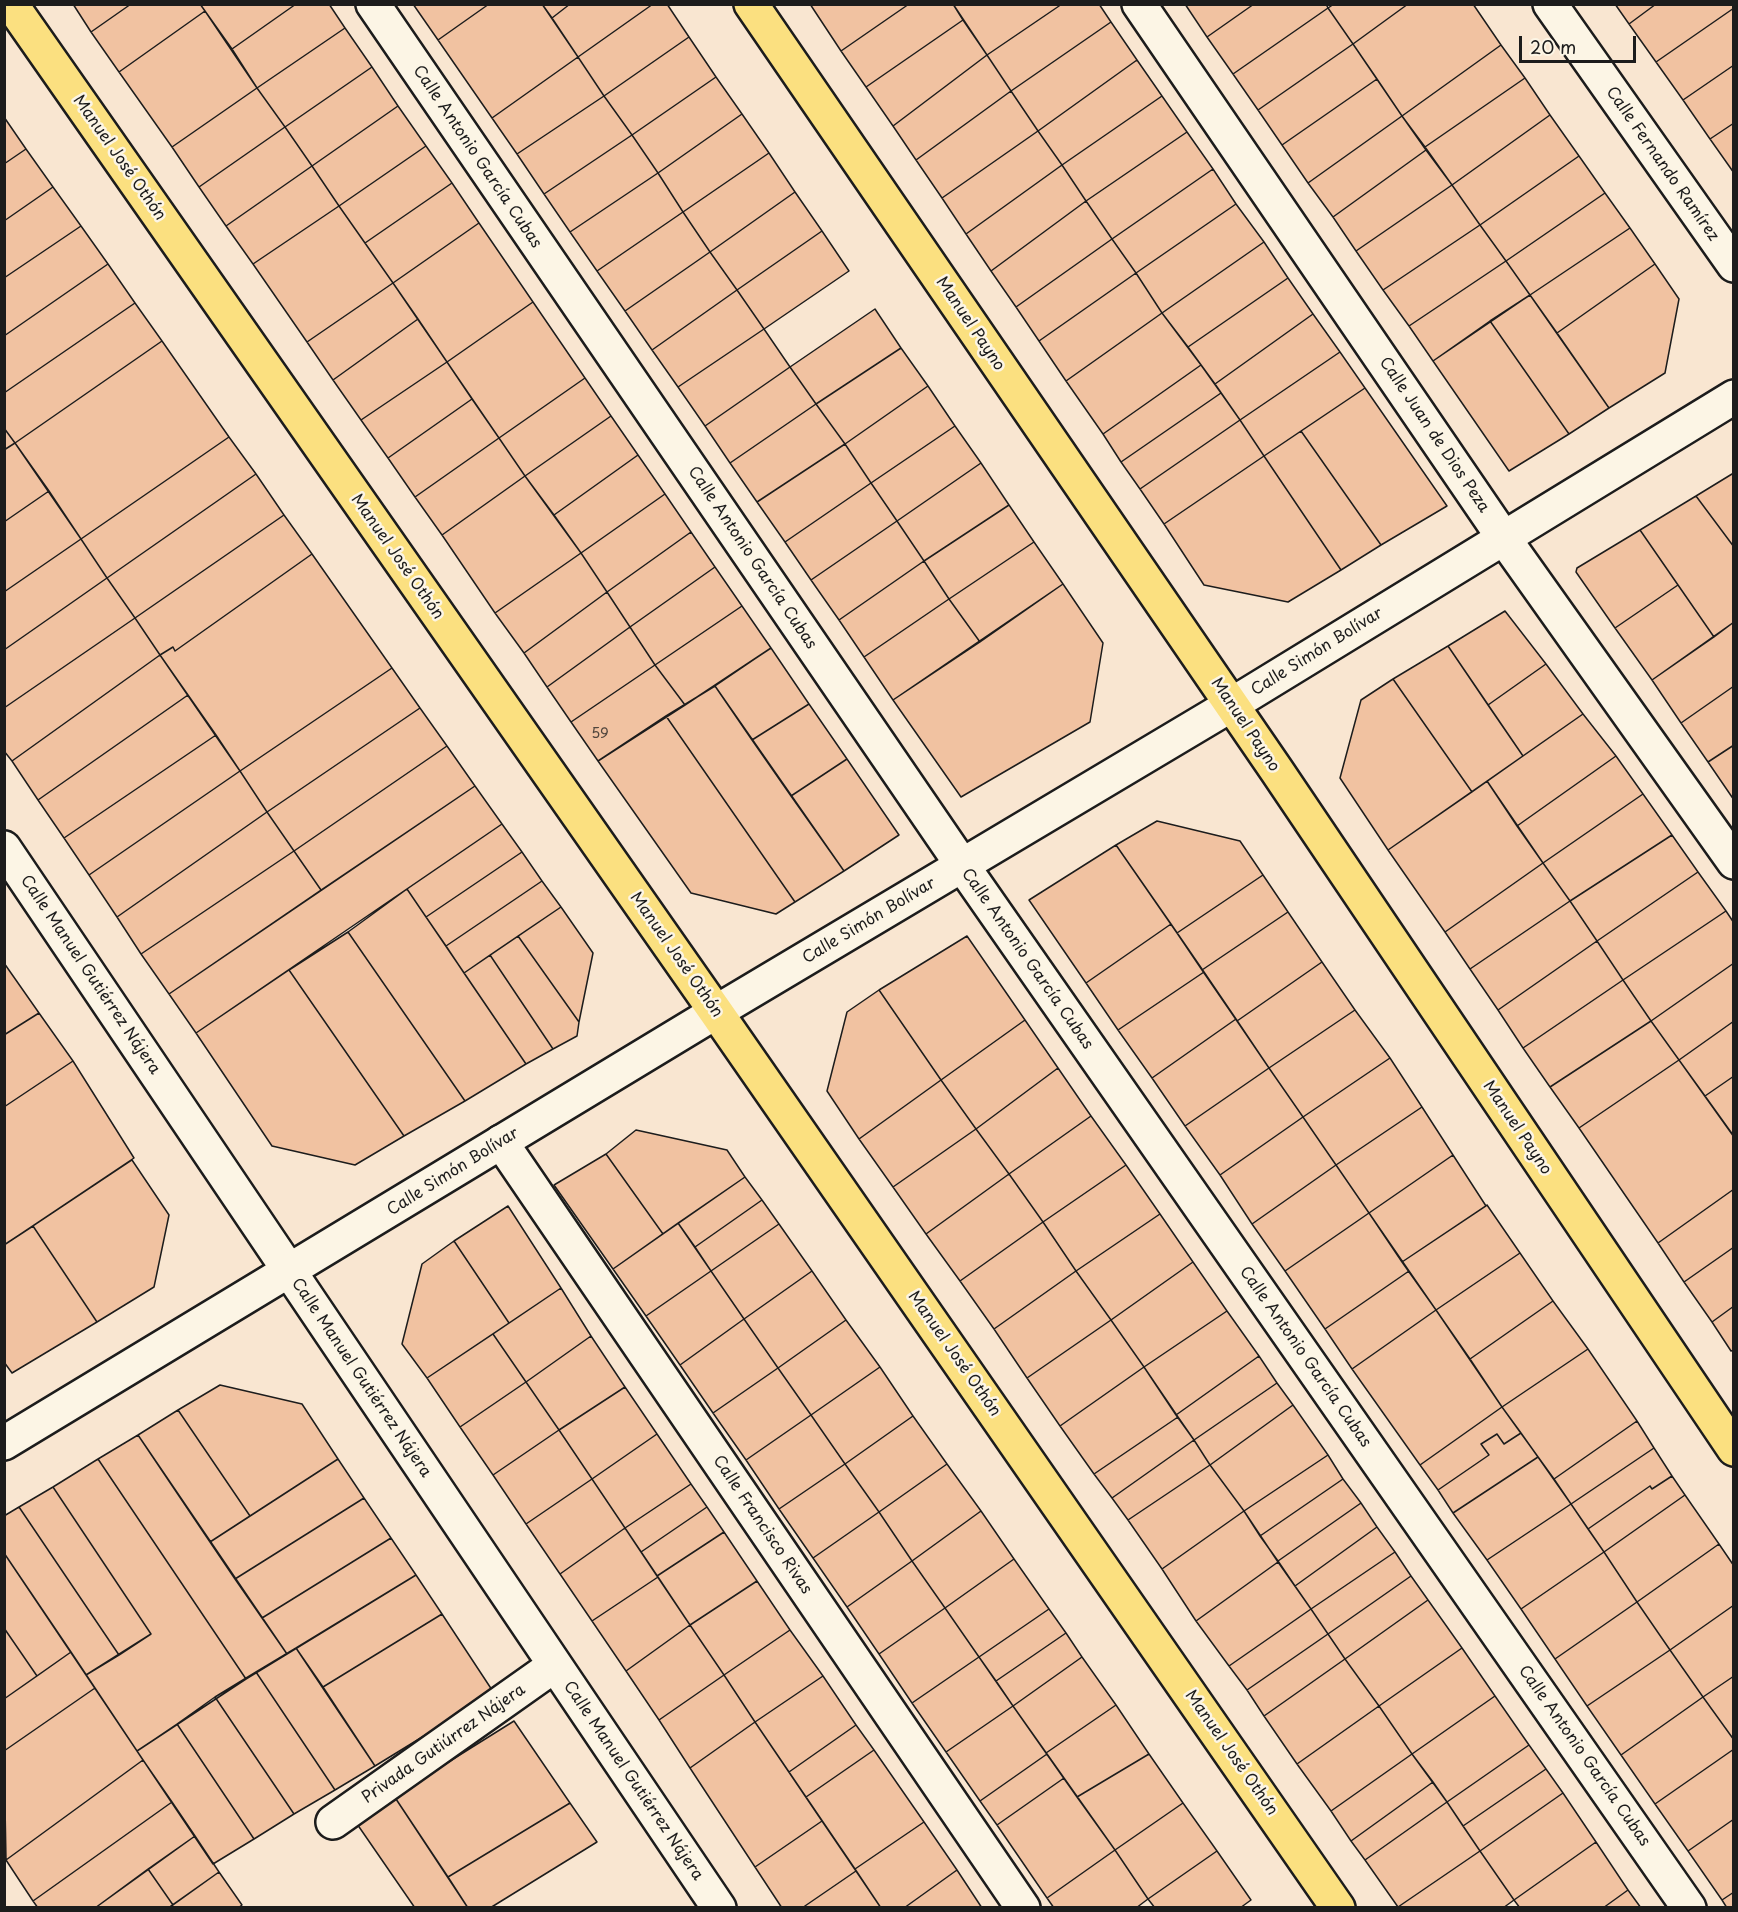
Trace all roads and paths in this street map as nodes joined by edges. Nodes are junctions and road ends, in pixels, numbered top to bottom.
1 (11, 4) edge
2 (373, 4) edge
3 (751, 4) edge
4 (1139, 4) edge
5 (1550, 4) edge
6 (1734, 265) edge
7 (1734, 397) edge
8 (1503, 537) junction
9 (1231, 705) junction
10 (4, 848) edge
11 (1734, 862) edge
12 (962, 865) junction
13 (716, 1012) junction
14 (501, 1142) junction
15 (290, 1272) junction
16 (4, 1443) edge
17 (1734, 1449) edge
18 (555, 1665) junction
19 (333, 1822) dead end
20 (719, 1908) edge
21 (1023, 1908) edge
22 (1338, 1908) edge
23 (1689, 1908) edge

1 - 13 main road, Manuel José Othón
2 - 12 street, Calle Antonio García Cubas
3 - 9 main road, Manuel Payno
4 - 8 street, Calle Juan de Dios Peza
5 - 6 street, Calle Fernando Ramírez
7 - 8 street, Calle Simón Bolívar
8 - 9 street, Calle Simón Bolívar
8 - 11 street, Calle Juan de Dios Peza
9 - 12 street, Calle Simón Bolívar
9 - 17 main road, Manuel Payno
10 - 15 street, Calle Manuel Gutiérrez Nájera
12 - 13 street, Calle Simón Bolívar
12 - 23 street, Calle Antonio García Cubas
13 - 14 street, Calle Simón Bolívar
13 - 22 main road, Manuel José Othón
14 - 15 street, Calle Simón Bolívar
14 - 21 street, Calle Francisco Rivas
15 - 16 street, Calle Simón Bolívar
15 - 18 street, Calle Manuel Gutiérrez Nájera
18 - 19 street, Privada Gutiúrrez Nájera
18 - 20 street, Calle Manuel Gutiérrez Nájera

